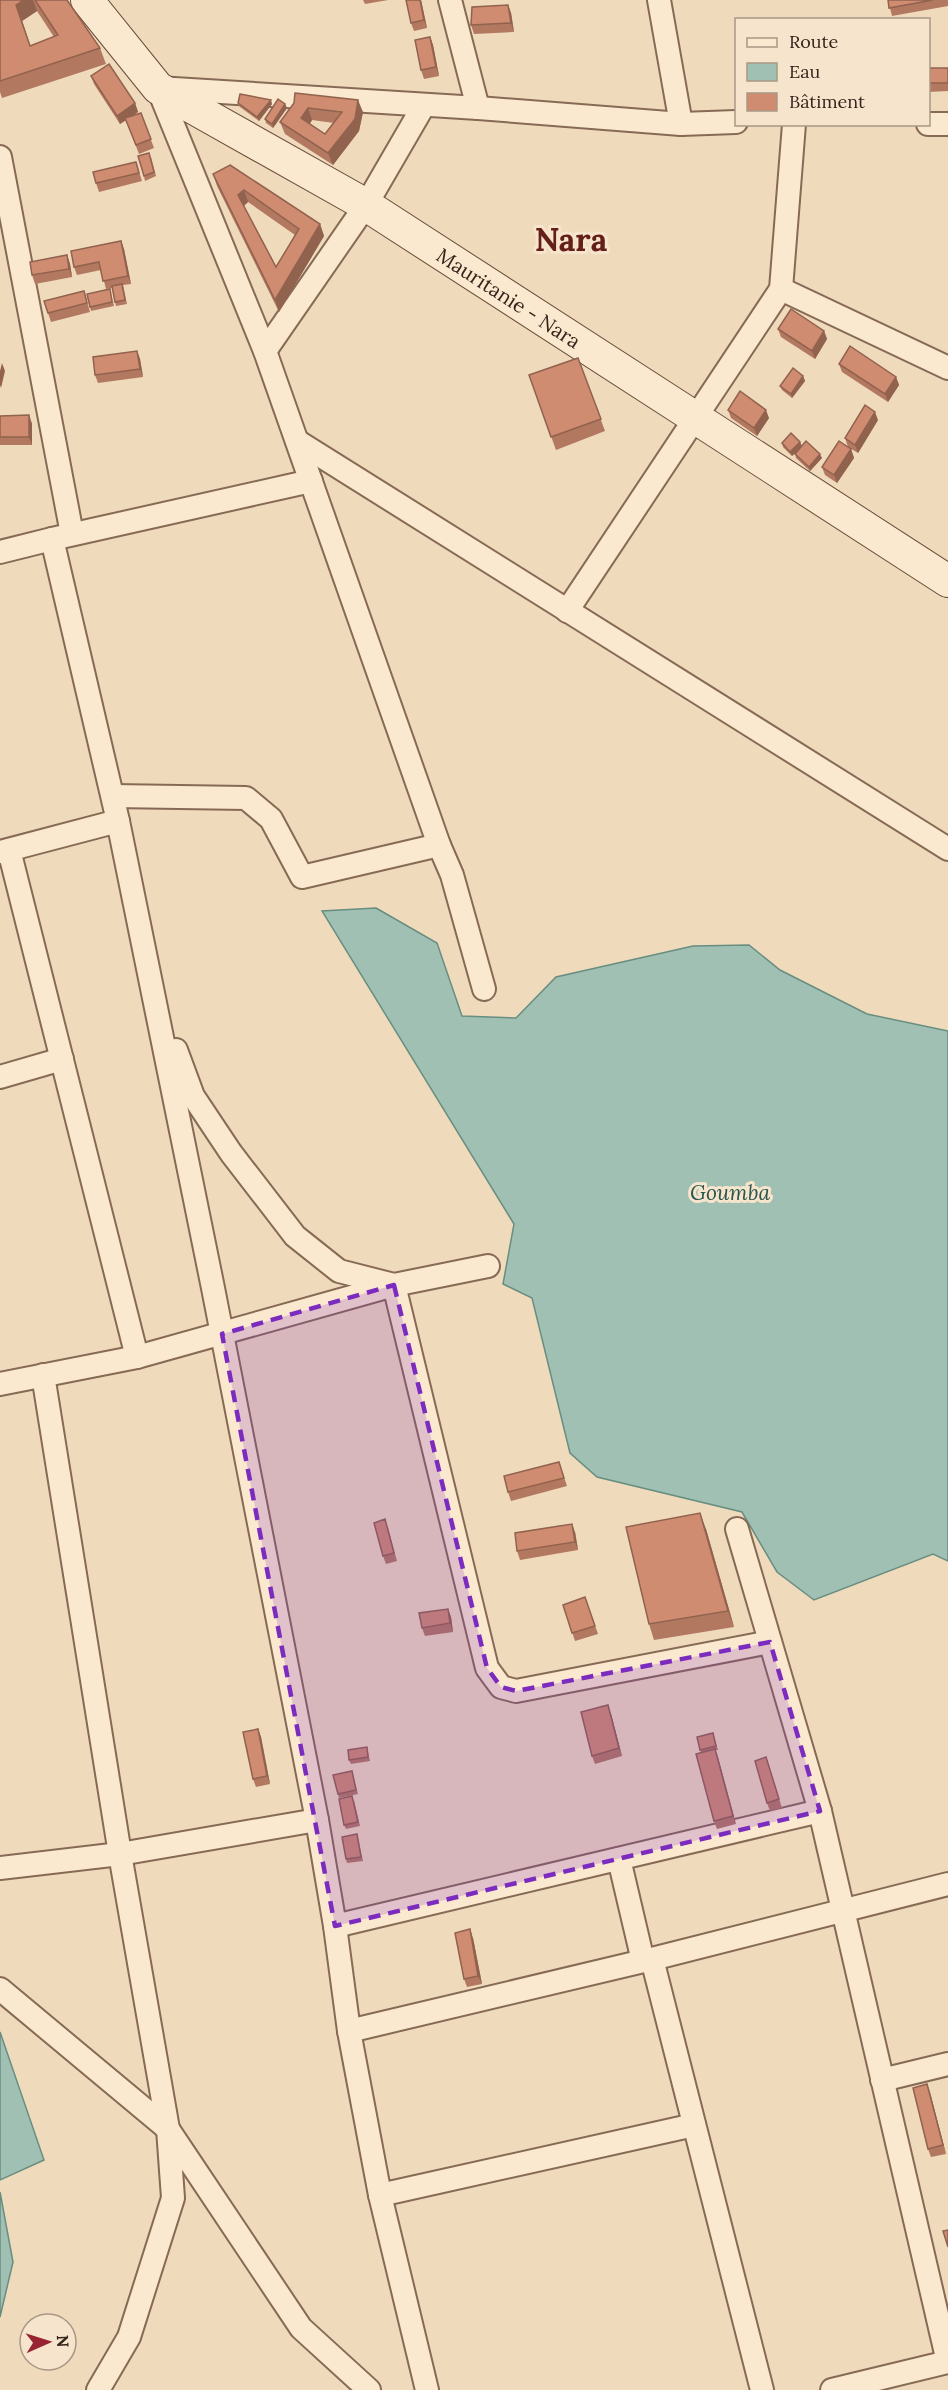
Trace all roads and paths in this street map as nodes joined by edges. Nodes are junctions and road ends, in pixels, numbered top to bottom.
1 (87, 0) edge
2 (450, 0) edge
3 (659, 0) edge
4 (158, 88) junction
5 (424, 105) junction
6 (478, 108) junction
7 (735, 122) edge
8 (681, 124) junction
9 (930, 124) edge
10 (948, 124) edge
11 (794, 126) edge
12 (0, 157) edge
13 (4, 193) edge
14 (366, 205) junction
15 (781, 289) junction
16 (265, 351) junction
17 (948, 368) edge
18 (695, 418) junction
19 (297, 441) junction
20 (311, 481) junction
21 (62, 536) junction
22 (0, 552) edge
23 (948, 581) edge
24 (567, 612) junction
25 (113, 796) junction
26 (118, 821) junction
27 (439, 845) junction
28 (948, 849) edge
29 (4, 850) edge
30 (484, 989) dead end
31 (153, 993) junction
32 (62, 1059) junction
33 (0, 1077) edge
34 (488, 1266) dead end
35 (394, 1285) junction
36 (222, 1334) junction
37 (137, 1357) junction
38 (43, 1376) junction
39 (0, 1384) edge
40 (737, 1529) dead end
41 (770, 1642) junction
42 (820, 1811) junction
43 (317, 1820) junction
44 (120, 1854) junction
45 (619, 1859) junction
46 (0, 1868) edge
47 (948, 1884) edge
48 (842, 1910) junction
49 (335, 1926) junction
50 (648, 1960) junction
51 (0, 1989) edge
52 (349, 2031) junction
53 (948, 2064) edge
54 (882, 2080) junction
55 (694, 2125) junction
56 (168, 2129) junction
57 (380, 2195) junction
58 (948, 2362) edge
59 (98, 2390) edge
60 (369, 2390) edge
61 (427, 2390) edge
62 (762, 2390) edge
63 (832, 2390) edge

1 - 4 main road, Mauritanie - Nara
2 - 6 street
3 - 8 street
4 - 5 street
4 - 14 main road, Mauritanie - Nara
4 - 16 street
5 - 6 street
5 - 14 street
6 - 8 street
7 - 8 street
9 - 10 street
11 - 15 street
12 - 13 street
13 - 21 street
14 - 16 street
14 - 18 main road, Mauritanie - Nara
15 - 17 street
15 - 18 street
16 - 19 street
18 - 23 main road, Mauritanie - Nara
18 - 24 street
19 - 20 street
19 - 24 street
20 - 21 street
20 - 27 street
21 - 22 street
21 - 25 street
24 - 28 street
25 - 26 street
25 - 27 street
26 - 29 street
26 - 31 street
27 - 30 street
29 - 32 street
31 - 35 street
31 - 36 street
32 - 33 street
32 - 37 street
34 - 35 street
35 - 36 street
35 - 41 street
36 - 37 street
36 - 43 street
37 - 38 street
38 - 39 street
38 - 44 street
40 - 41 street
41 - 42 street
42 - 45 street
42 - 48 street
43 - 44 street
43 - 49 street
44 - 46 street
44 - 56 street
45 - 49 street
45 - 50 street
47 - 48 street
48 - 50 street
48 - 54 street
49 - 52 street
50 - 52 street
50 - 55 street
51 - 56 street
52 - 57 street
53 - 54 street
54 - 58 street
55 - 57 street
55 - 62 street
56 - 59 street
56 - 60 street
57 - 61 street
58 - 63 street

